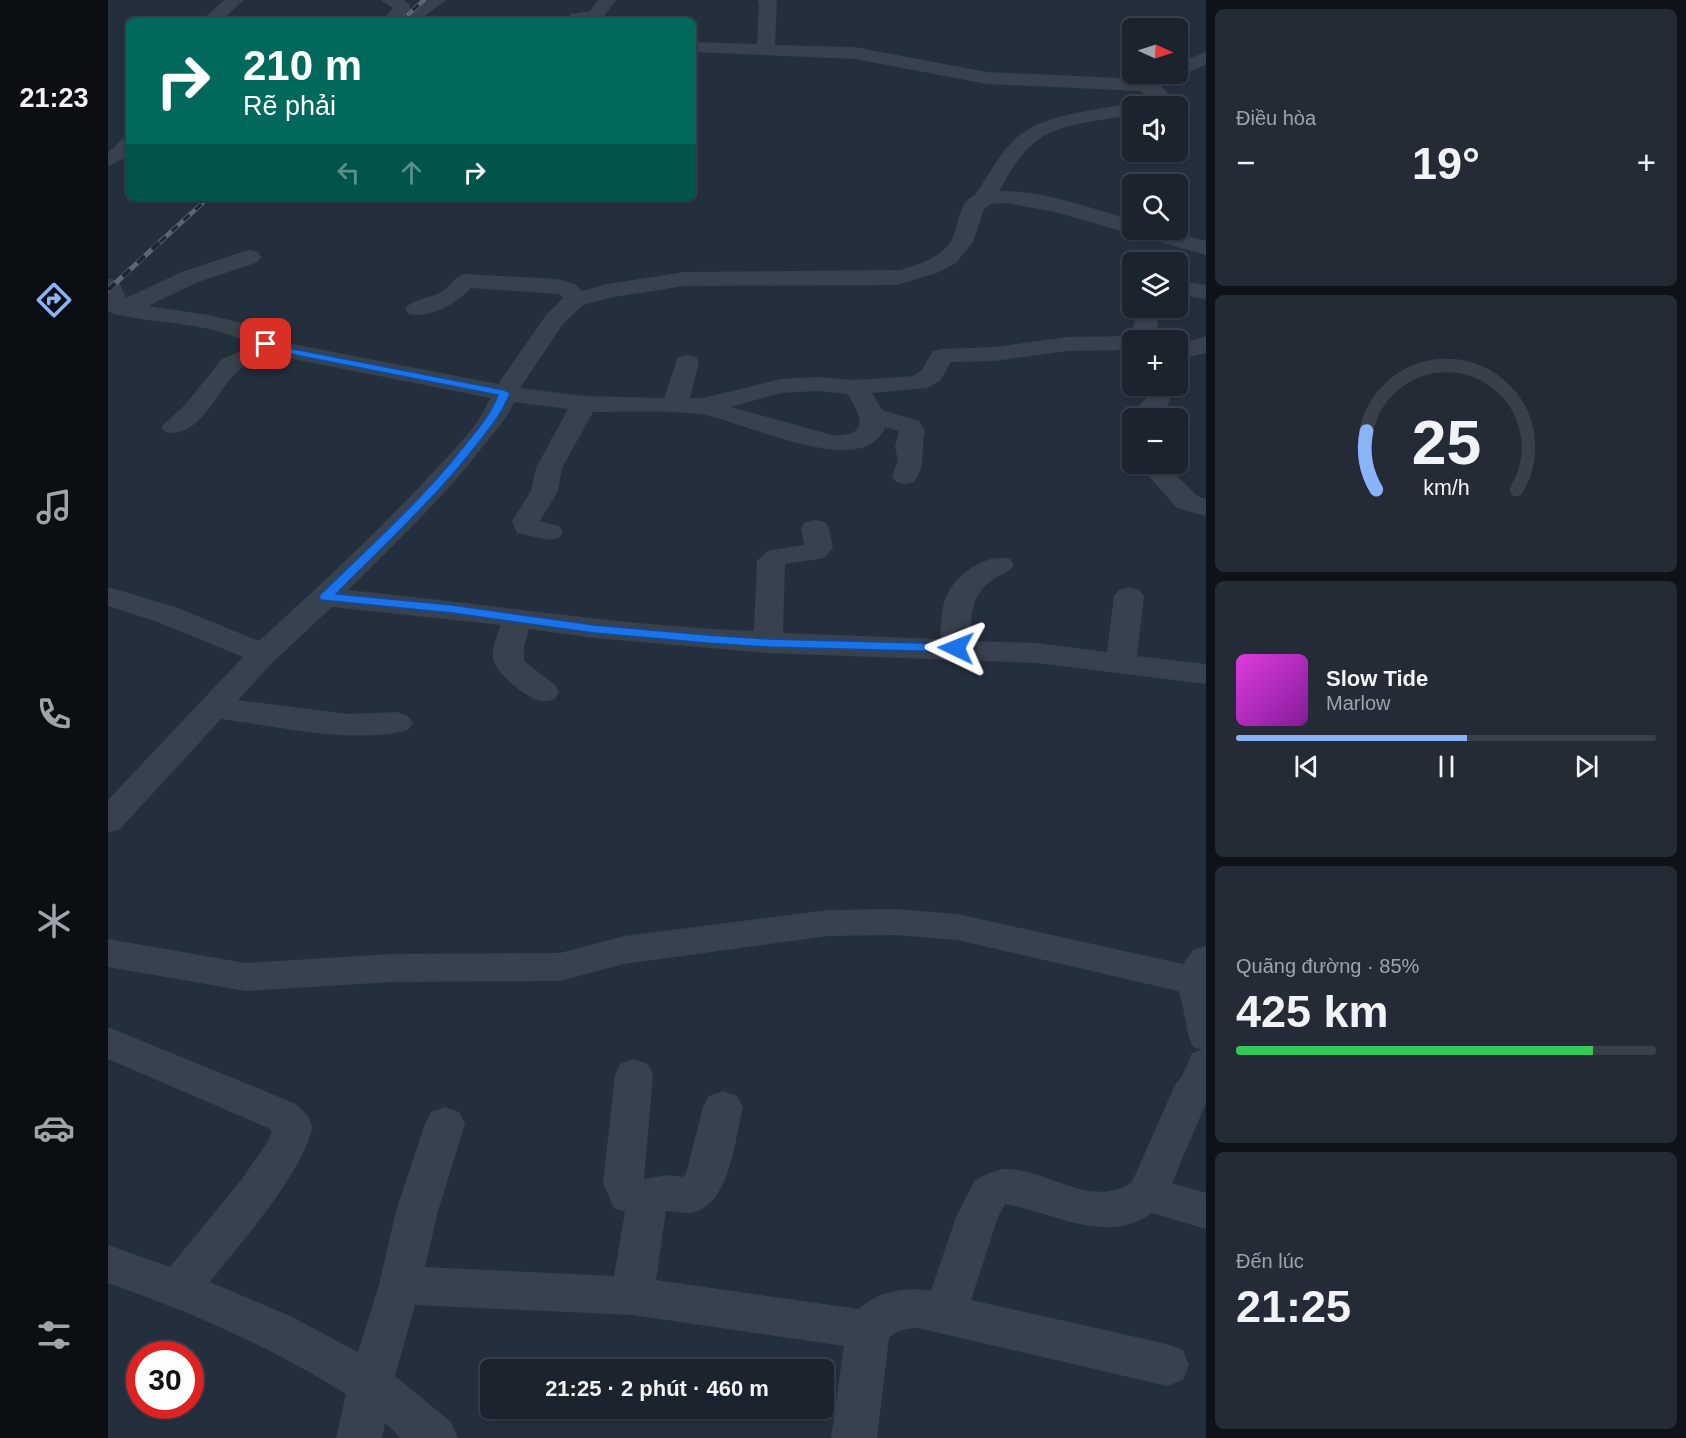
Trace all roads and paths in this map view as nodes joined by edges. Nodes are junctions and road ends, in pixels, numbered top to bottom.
1 (235, 0) edge
2 (389, 0) edge
3 (437, 0) edge
4 (607, 0) edge
5 (766, 0) edge
6 (214, 18) edge
7 (394, 18) edge
8 (411, 18) edge
9 (577, 18) edge
10 (696, 47) edge
11 (766, 49) junction
12 (1206, 58) edge
13 (1188, 65) edge
14 (1146, 84) edge
15 (1142, 86) junction
16 (1160, 96) edge
17 (1122, 111) edge
18 (126, 146) edge
19 (108, 160) edge
20 (984, 197) junction
21 (1122, 224) edge
22 (1177, 240) edge
23 (1206, 248) edge
24 (250, 257) dead end
25 (108, 285) edge
26 (1188, 289) edge
27 (1206, 292) edge
28 (577, 299) junction
29 (122, 309) junction
30 (417, 309) dead end
31 (1122, 343) edge
32 (1206, 344) edge
33 (271, 347) junction
34 (1188, 350) edge
35 (687, 362) dead end
36 (855, 387) junction
37 (504, 393) junction
38 (1160, 396) edge
39 (584, 404) junction
40 (675, 405) junction
41 (704, 406) junction
42 (1151, 408) edge
43 (872, 415) junction
44 (174, 427) dead end
45 (1160, 474) edge
46 (905, 476) dead end
47 (1206, 508) edge
48 (815, 528) dead end
49 (549, 532) dead end
50 (1000, 565) dead end
51 (108, 596) edge
52 (1129, 596) dead end
53 (325, 597) junction
54 (518, 619) junction
55 (768, 643) junction
56 (956, 648) junction
57 (263, 654) junction
58 (1121, 662) junction
59 (1206, 674) edge
60 (544, 692) dead end
61 (212, 707) junction
62 (397, 723) dead end
63 (108, 821) edge
64 (108, 953) edge
65 (1198, 970) edge
66 (1206, 1036) edge
67 (108, 1042) edge
68 (1206, 1064) edge
69 (634, 1075) dead end
70 (723, 1107) dead end
71 (445, 1124) dead end
72 (1147, 1194) junction
73 (648, 1197) junction
74 (1206, 1211) edge
75 (108, 1264) edge
76 (400, 1285) junction
77 (180, 1287) junction
78 (632, 1296) junction
79 (945, 1315) junction
80 (868, 1331) junction
81 (1167, 1365) dead end
82 (370, 1384) junction
83 (359, 1438) edge
84 (435, 1438) edge
85 (854, 1438) edge

1 - 6 street
2 - 7 street
3 - 8 street
4 - 9 street
5 - 11 street
10 - 11 street
11 - 15 street
12 - 13 street
14 - 15 street
15 - 16 street
17 - 20 street
18 - 19 street
20 - 21 street
20 - 28 street
22 - 23 street
24 - 29 street
25 - 29 street
26 - 27 street
28 - 30 street
28 - 37 street
29 - 33 street
31 - 36 street
32 - 34 street
33 - 37 street
33 - 44 street
35 - 40 street
36 - 41 street
36 - 43 street
37 - 39 street
37 - 53 street
38 - 42 street
39 - 40 street
39 - 49 street
40 - 41 street
41 - 43 street
43 - 46 street
45 - 47 street
48 - 55 street
50 - 56 street
51 - 57 street
52 - 58 street
53 - 54 street
53 - 57 street
54 - 55 street
54 - 60 street
55 - 56 street
56 - 58 street
57 - 61 street
58 - 59 street
61 - 62 street
61 - 63 street
64 - 65 street
65 - 66 street
67 - 77 street
68 - 72 street
69 - 73 street
70 - 73 street
71 - 76 street
72 - 74 street
72 - 79 street
73 - 78 street
75 - 77 street
76 - 78 street
76 - 82 street
77 - 82 street
78 - 80 street
79 - 80 street
79 - 81 street
80 - 85 street
82 - 83 street
82 - 84 street

